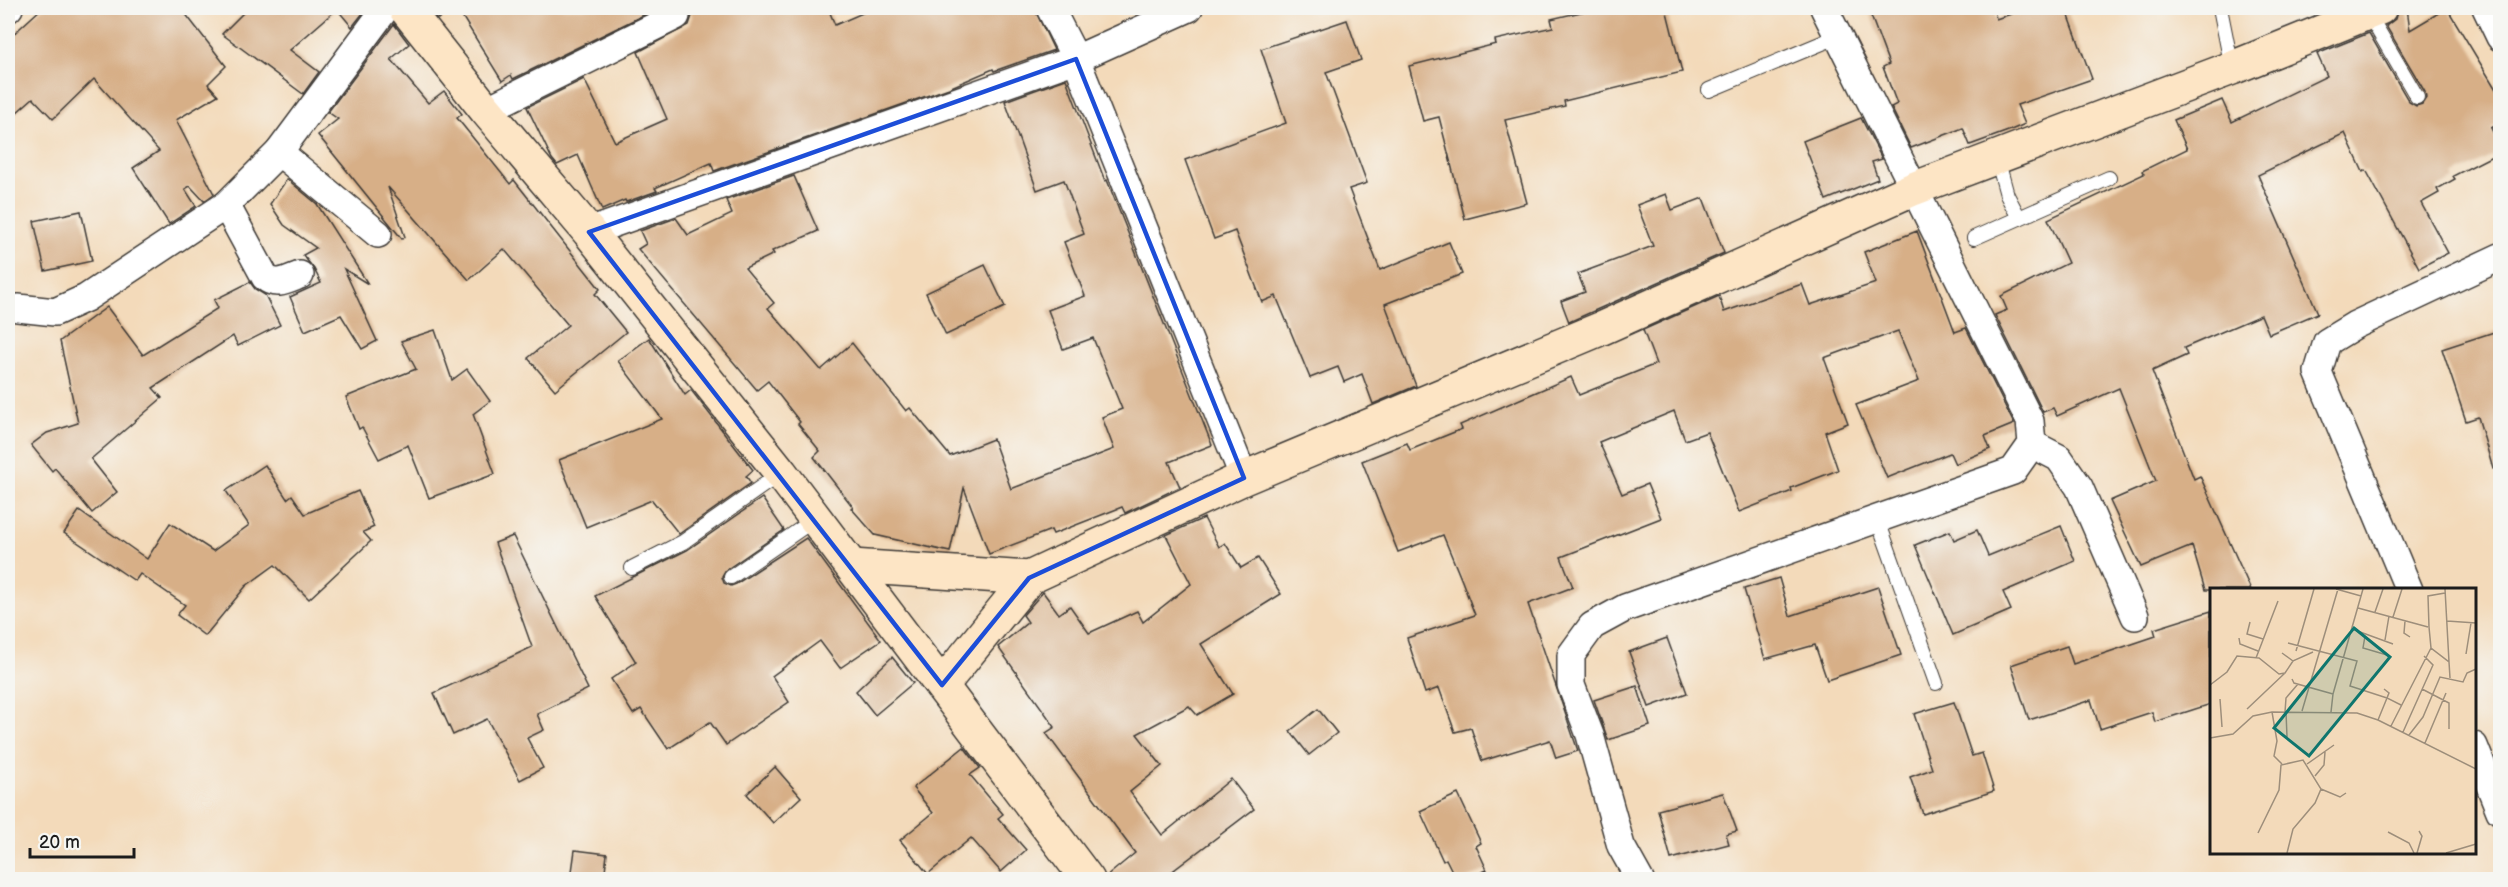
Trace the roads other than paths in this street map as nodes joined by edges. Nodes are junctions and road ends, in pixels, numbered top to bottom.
1 (386, 8) edge
2 (405, 8) edge
3 (1050, 8) edge
4 (1189, 8) edge
5 (1824, 8) edge
6 (2220, 8) edge
7 (2486, 8) edge
8 (2374, 10) edge
9 (676, 16) dead end
10 (1839, 36) junction
11 (2500, 37) edge
12 (1076, 59) junction
13 (2232, 68) junction
14 (1708, 90) dead end
15 (2417, 97) dead end
16 (486, 110) junction
17 (279, 152) junction
18 (1997, 158) junction
19 (2109, 178) dead end
20 (1913, 189) junction
21 (226, 205) junction
22 (2019, 218) junction
23 (589, 232) junction
24 (378, 234) dead end
25 (1974, 238) dead end
26 (2500, 257) edge
27 (300, 275) dead end
28 (18, 308) dead end
29 (2032, 444) junction
30 (780, 473) junction
31 (1244, 478) junction
32 (1876, 518) junction
33 (815, 519) junction
34 (852, 566) junction
35 (632, 568) dead end
36 (731, 577) dead end
37 (1029, 578) junction
38 (2408, 588) edge
39 (2135, 616) dead end
40 (1936, 684) dead end
41 (942, 685) junction
42 (2475, 749) edge
43 (2500, 812) edge
44 (1088, 879) edge
45 (1640, 879) edge

1 - 17 street
2 - 16 street
3 - 12 street
4 - 12 street
5 - 10 street
6 - 13 lane
7 - 11 street
8 - 13 street
8 - 15 lane
9 - 16 street
10 - 14 lane
10 - 20 street
12 - 23 street
12 - 31 street
13 - 18 street
16 - 23 street
17 - 21 street
17 - 24 street
18 - 20 street
18 - 22 lane
19 - 22 lane
20 - 29 street
20 - 31 street
21 - 27 street
21 - 28 street
22 - 25 lane
23 - 30 street
26 - 38 street
29 - 32 street
29 - 39 street
30 - 33 street
30 - 35 lane
31 - 37 street
32 - 40 lane
32 - 45 street
33 - 34 street
33 - 36 lane
34 - 37 street
34 - 41 street
37 - 41 street
41 - 44 street
42 - 43 street

